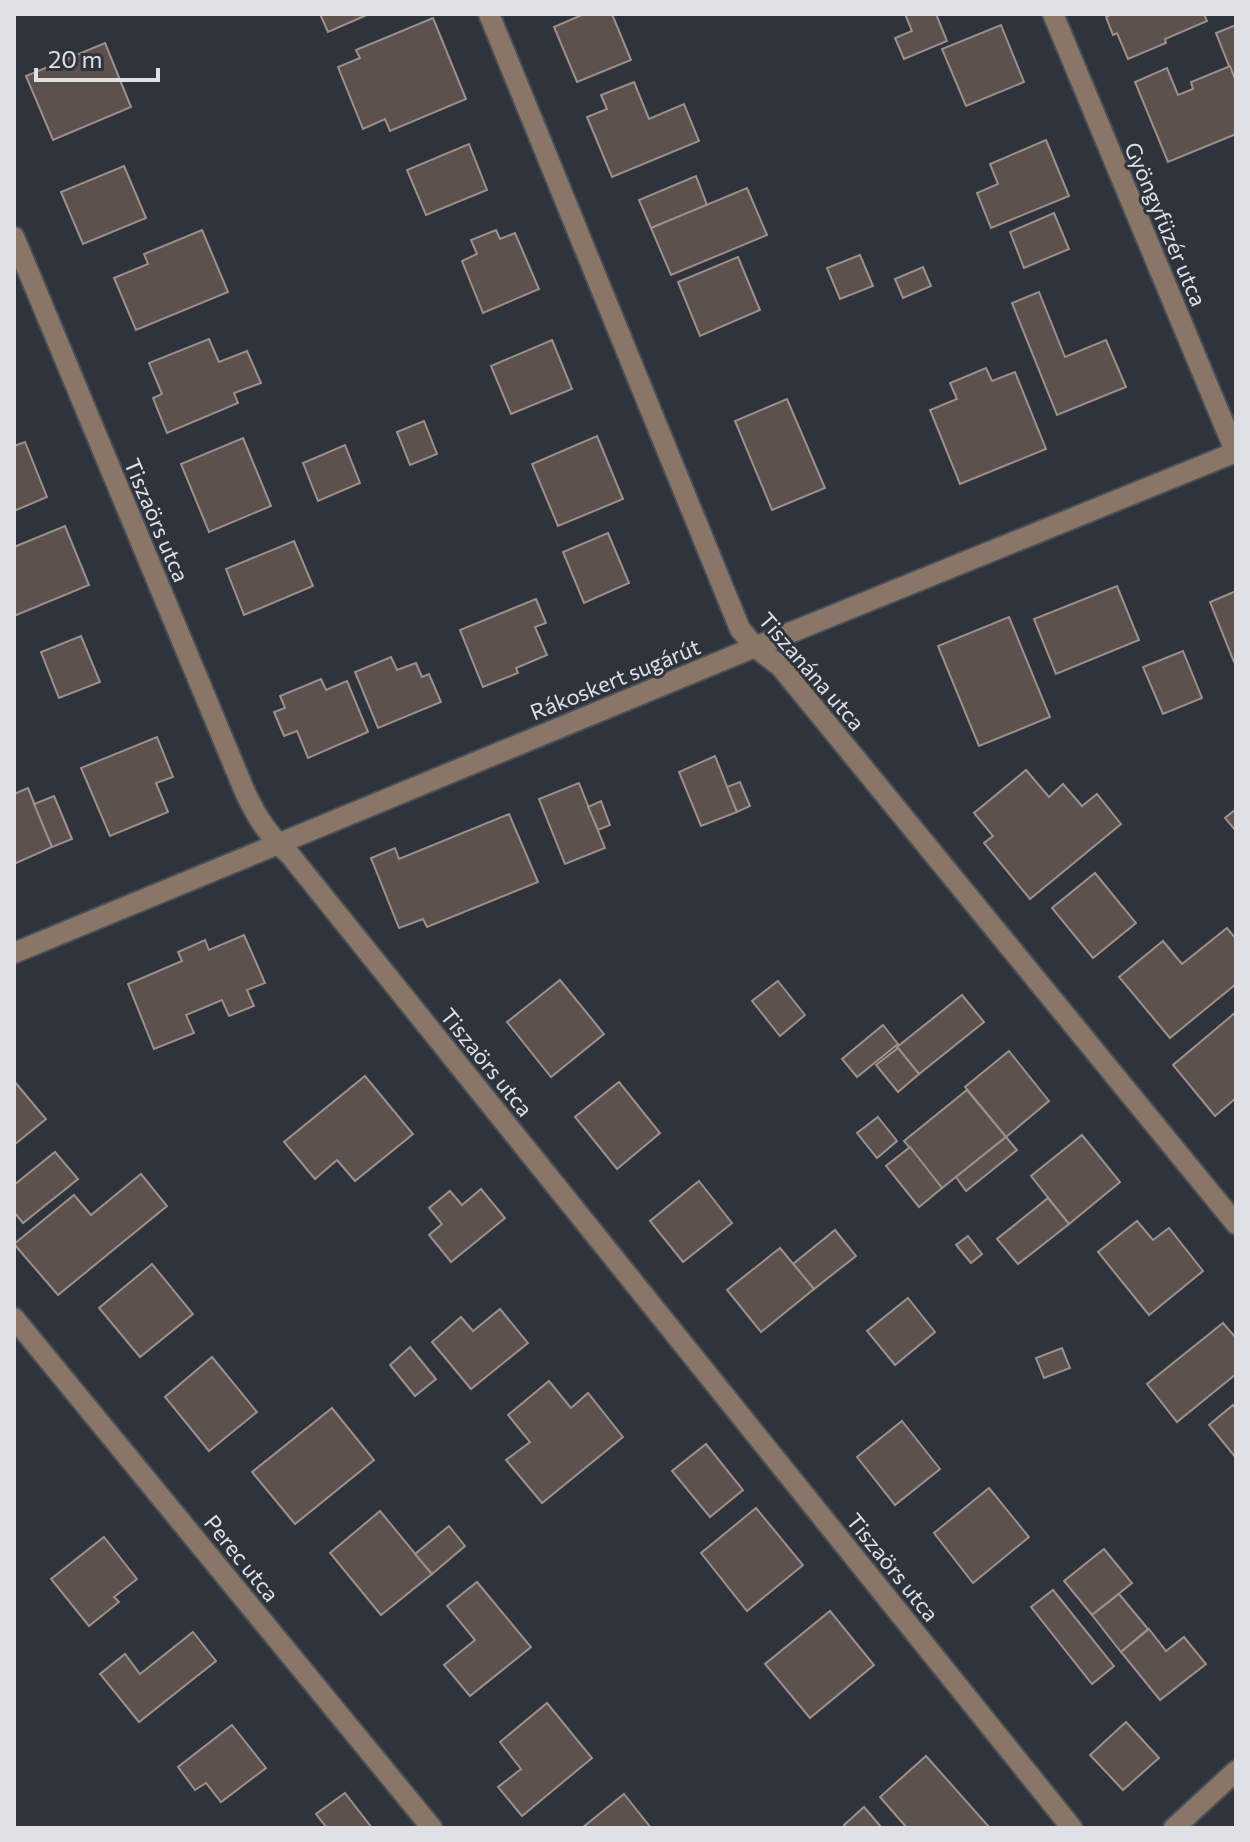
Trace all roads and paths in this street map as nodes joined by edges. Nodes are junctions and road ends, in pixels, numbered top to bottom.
1 (489, 14) edge
2 (1053, 14) edge
3 (14, 237) edge
4 (1236, 452) edge
5 (755, 647) junction
6 (278, 843) junction
7 (14, 953) edge
8 (1236, 1224) edge
9 (14, 1318) edge
10 (1236, 1771) edge
11 (432, 1828) edge
12 (1072, 1828) edge
13 (1174, 1828) edge

1 - 5 street, Tiszanána utca
2 - 4 street, Gyöngyfüzér utca
3 - 6 street, Tiszaörs utca
4 - 5 street, Rákoskert sugárút
5 - 6 street, Rákoskert sugárút
5 - 8 street, Tiszanána utca
6 - 7 street, Rákoskert sugárút
6 - 12 street, Tiszaörs utca
9 - 11 street, Perec utca
10 - 13 street

